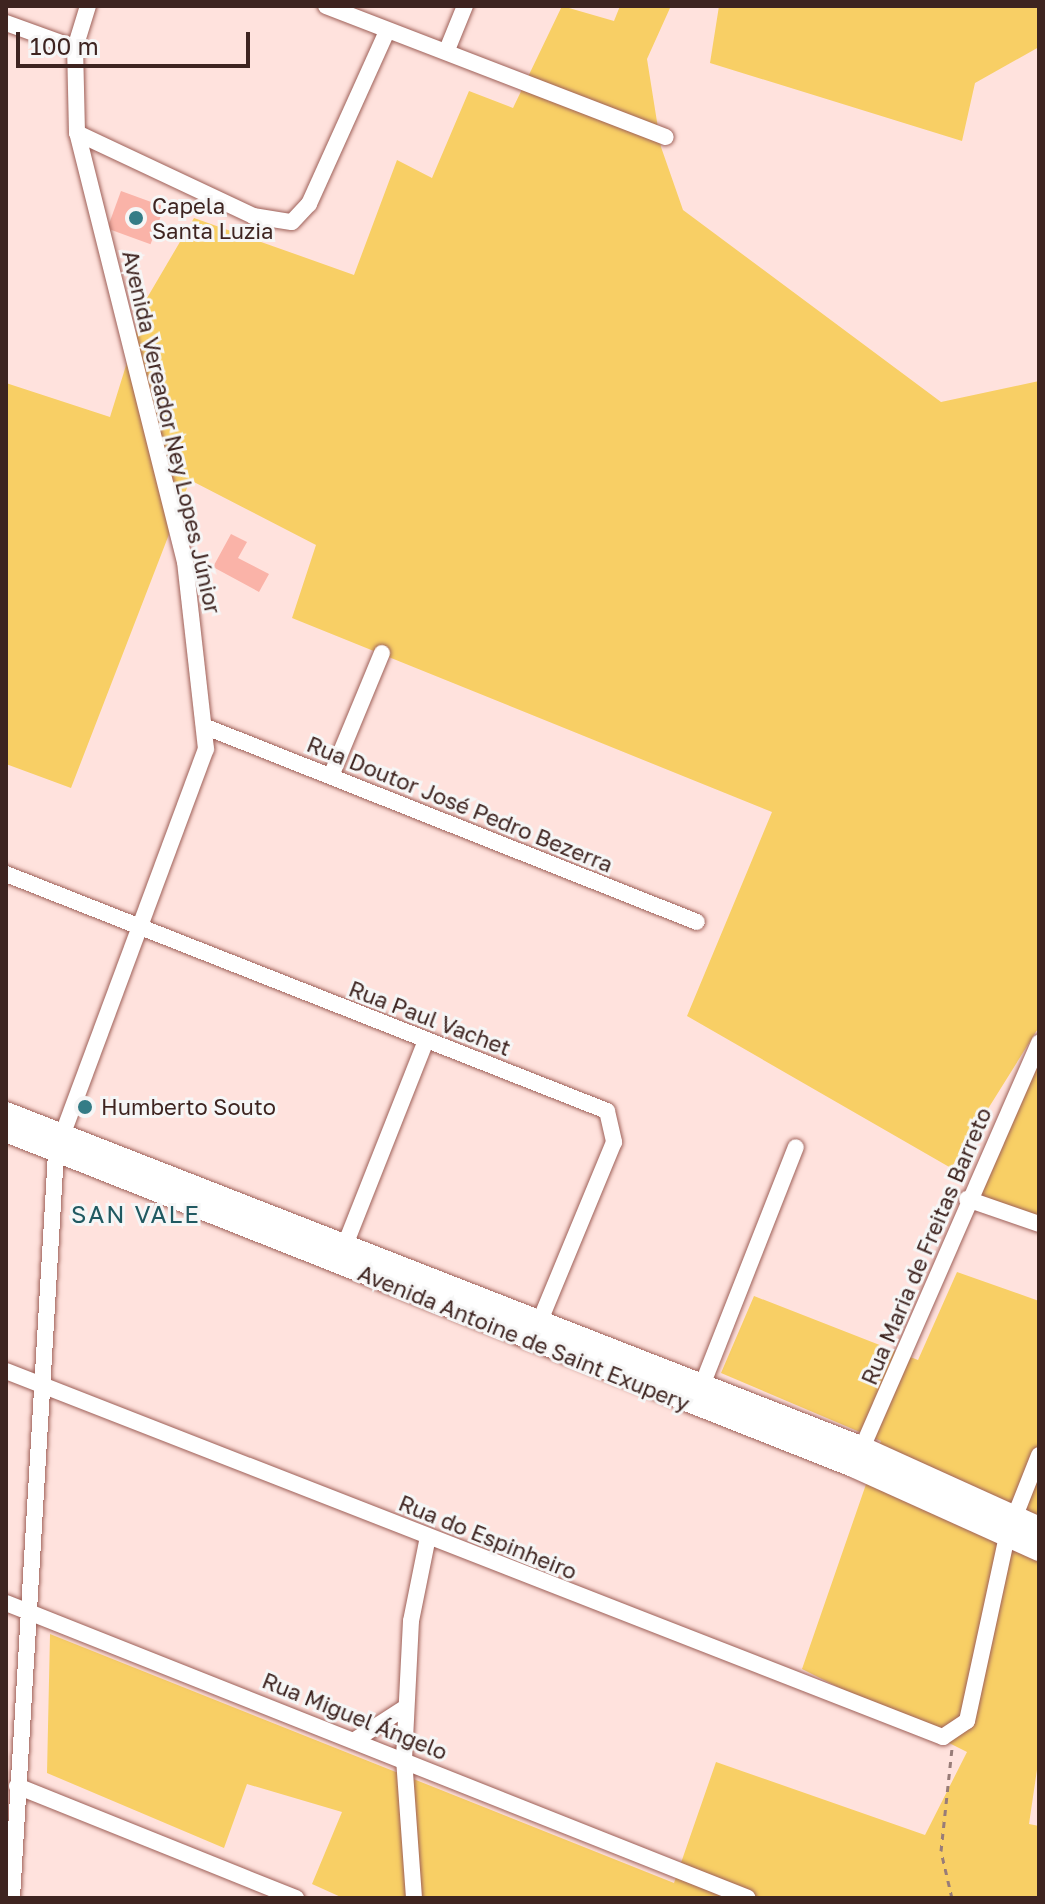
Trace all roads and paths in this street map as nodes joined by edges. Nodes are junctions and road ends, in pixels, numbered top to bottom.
1 (88, 6) edge
2 (326, 6) edge
3 (465, 6) edge
4 (6, 23) edge
5 (387, 31) junction
6 (75, 48) junction
7 (447, 50) junction
8 (77, 133) junction
9 (666, 137) dead end
10 (382, 653) dead end
11 (206, 727) junction
12 (331, 776) junction
13 (6, 874) edge
14 (697, 922) dead end
15 (143, 929) junction
16 (426, 1040) junction
17 (1039, 1043) edge
18 (6, 1113) edge
19 (6, 1131) edge
20 (59, 1144) junction
21 (796, 1147) dead end
22 (967, 1199) junction
23 (1039, 1224) edge
24 (345, 1245) junction
25 (535, 1331) junction
26 (6, 1371) edge
27 (44, 1387) junction
28 (698, 1396) junction
29 (1039, 1455) edge
30 (858, 1457) junction
31 (1010, 1527) junction
32 (1039, 1528) edge
33 (428, 1537) junction
34 (1039, 1550) edge
35 (6, 1603) edge
36 (25, 1611) junction
37 (406, 1707) junction
38 (954, 1734) junction
39 (355, 1740) junction
40 (404, 1759) junction
41 (17, 1786) junction
42 (12, 1898) edge
43 (296, 1898) edge
44 (414, 1898) edge
45 (748, 1898) edge
46 (952, 1898) edge

1 - 6 street, Avenida Vereador Ney Lopes Júnior
2 - 5 street
3 - 7 street
4 - 6 street
5 - 7 street
5 - 8 street
6 - 8 street, Avenida Vereador Ney Lopes Júnior
7 - 9 street
8 - 11 street, Avenida Vereador Ney Lopes Júnior
10 - 12 street
11 - 12 street, Rua Doutor José Pedro Bezerra
11 - 15 street, Avenida Vereador Ney Lopes Júnior
12 - 14 street, Rua Doutor José Pedro Bezerra
13 - 15 street, Rua Paul Vachet
15 - 16 street, Rua Paul Vachet
15 - 20 street, Avenida Vereador Ney Lopes Júnior
16 - 24 street
16 - 25 street, Rua Paul Vachet
17 - 22 street, Rua Maria de Freitas Barreto
18 - 20 street, Avenida Antoine de Saint Exupery
19 - 20 street, Avenida Antoine de Saint Exupery
20 - 24 street, Avenida Antoine de Saint Exupery
20 - 25 street, Avenida Antoine de Saint Exupery
20 - 27 street, Avenida Vereador Ney Lopes Júnior
21 - 28 street
22 - 23 street
22 - 30 street, Rua Maria de Freitas Barreto
24 - 25 street, Avenida Antoine de Saint Exupery
25 - 28 street, Avenida Antoine de Saint Exupery
26 - 27 street, Rua do Espinheiro
27 - 33 street, Rua do Espinheiro
27 - 36 street, Avenida Vereador Ney Lopes Júnior
28 - 30 street, Avenida Antoine de Saint Exupery
29 - 31 street
30 - 31 street, Avenida Antoine de Saint Exupery
31 - 32 street, Avenida Antoine de Saint Exupery
31 - 34 street, Avenida Antoine de Saint Exupery
31 - 38 street
33 - 37 street
33 - 38 street, Rua do Espinheiro
35 - 36 street, Rua Miguel Ángelo
36 - 39 street, Rua Miguel Ángelo
36 - 41 street, Avenida Vereador Ney Lopes Júnior
37 - 39 street
37 - 40 street
38 - 46 path
39 - 40 street, Rua Miguel Ángelo
40 - 44 street
40 - 45 street, Rua Miguel Ángelo
41 - 42 street, Avenida Vereador Ney Lopes Júnior
41 - 43 street

